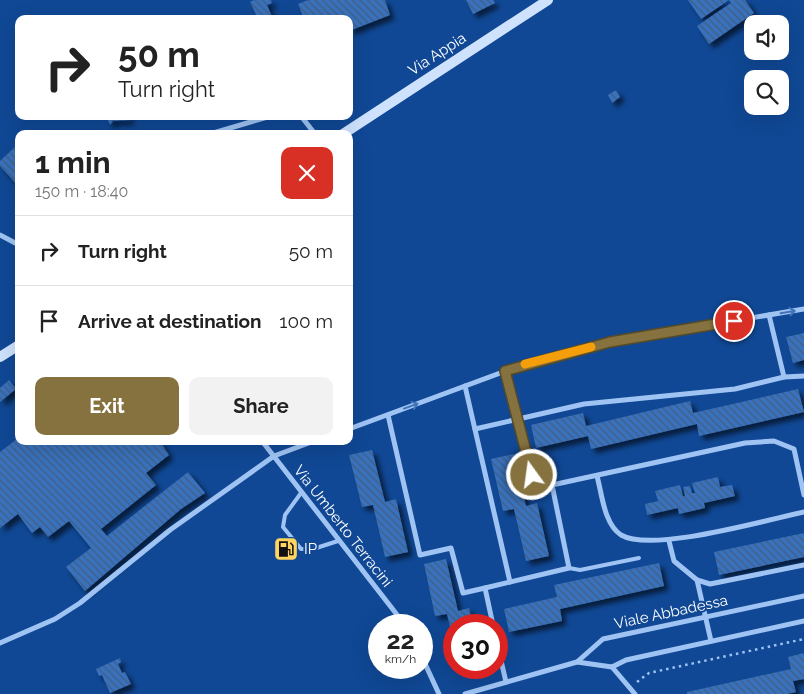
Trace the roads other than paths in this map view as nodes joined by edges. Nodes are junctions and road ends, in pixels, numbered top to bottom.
1 (548, 0) edge
2 (257, 120) edge
3 (224, 130) edge
4 (349, 130) edge
5 (0, 235) edge
6 (15, 243) edge
7 (804, 309) edge
8 (769, 315) junction
9 (15, 348) edge
10 (0, 357) edge
11 (505, 371) junction
12 (804, 376) edge
13 (784, 377) junction
14 (465, 386) junction
15 (388, 415) junction
16 (517, 420) junction
17 (353, 428) edge
18 (475, 429) junction
19 (265, 445) edge
20 (303, 445) edge
21 (274, 456) junction
22 (597, 476) junction
23 (552, 485) junction
24 (301, 493) junction
25 (804, 494) edge
26 (804, 512) edge
27 (338, 541) junction
28 (669, 541) junction
29 (639, 558) dead end
30 (804, 564) edge
31 (569, 568) junction
32 (697, 580) junction
33 (510, 582) junction
34 (485, 588) junction
35 (804, 596) edge
36 (396, 614) edge
37 (491, 614) edge
38 (706, 617) junction
39 (804, 621) edge
40 (711, 641) junction
41 (0, 643) edge
42 (577, 662) junction
43 (612, 667) junction
44 (432, 679) edge
45 (505, 679) edge
46 (506, 682) junction
47 (439, 694) edge
48 (465, 694) edge
49 (634, 694) edge

1 - 4 main road, Via Appia
2 - 3 street
5 - 6 street
8 -> 7 street
8 - 11 street
8 - 13 street
9 - 10 main road
11 - 14 street
11 - 16 street
12 - 13 street
13 - 16 street
15 -> 14 street
14 - 18 street
15 - 17 street
15 - 34 street
16 - 18 street
16 - 23 street
18 - 33 street
19 - 21 street, Via Umberto Terracini
20 - 21 street
21 - 24 street, Via Umberto Terracini
21 - 41 street
22 - 23 street
22 - 25 street
22 - 28 street
23 - 31 street
24 - 27 street, Via Umberto Terracini
24 - 27 lane
26 - 28 street
27 - 36 street, Via Umberto Terracini
28 - 32 street
29 - 31 lane
30 - 32 street
31 - 33 street
32 - 38 street
33 - 34 street
34 - 37 street
35 - 38 street, Viale Abbadessa
38 - 40 street
38 - 42 street, Viale Abbadessa
39 - 40 street
40 - 43 street
42 - 43 street
42 - 46 street, Viale Abbadessa
43 - 49 street
44 - 47 street
45 - 46 street
46 - 48 street, Viale Abbadessa

